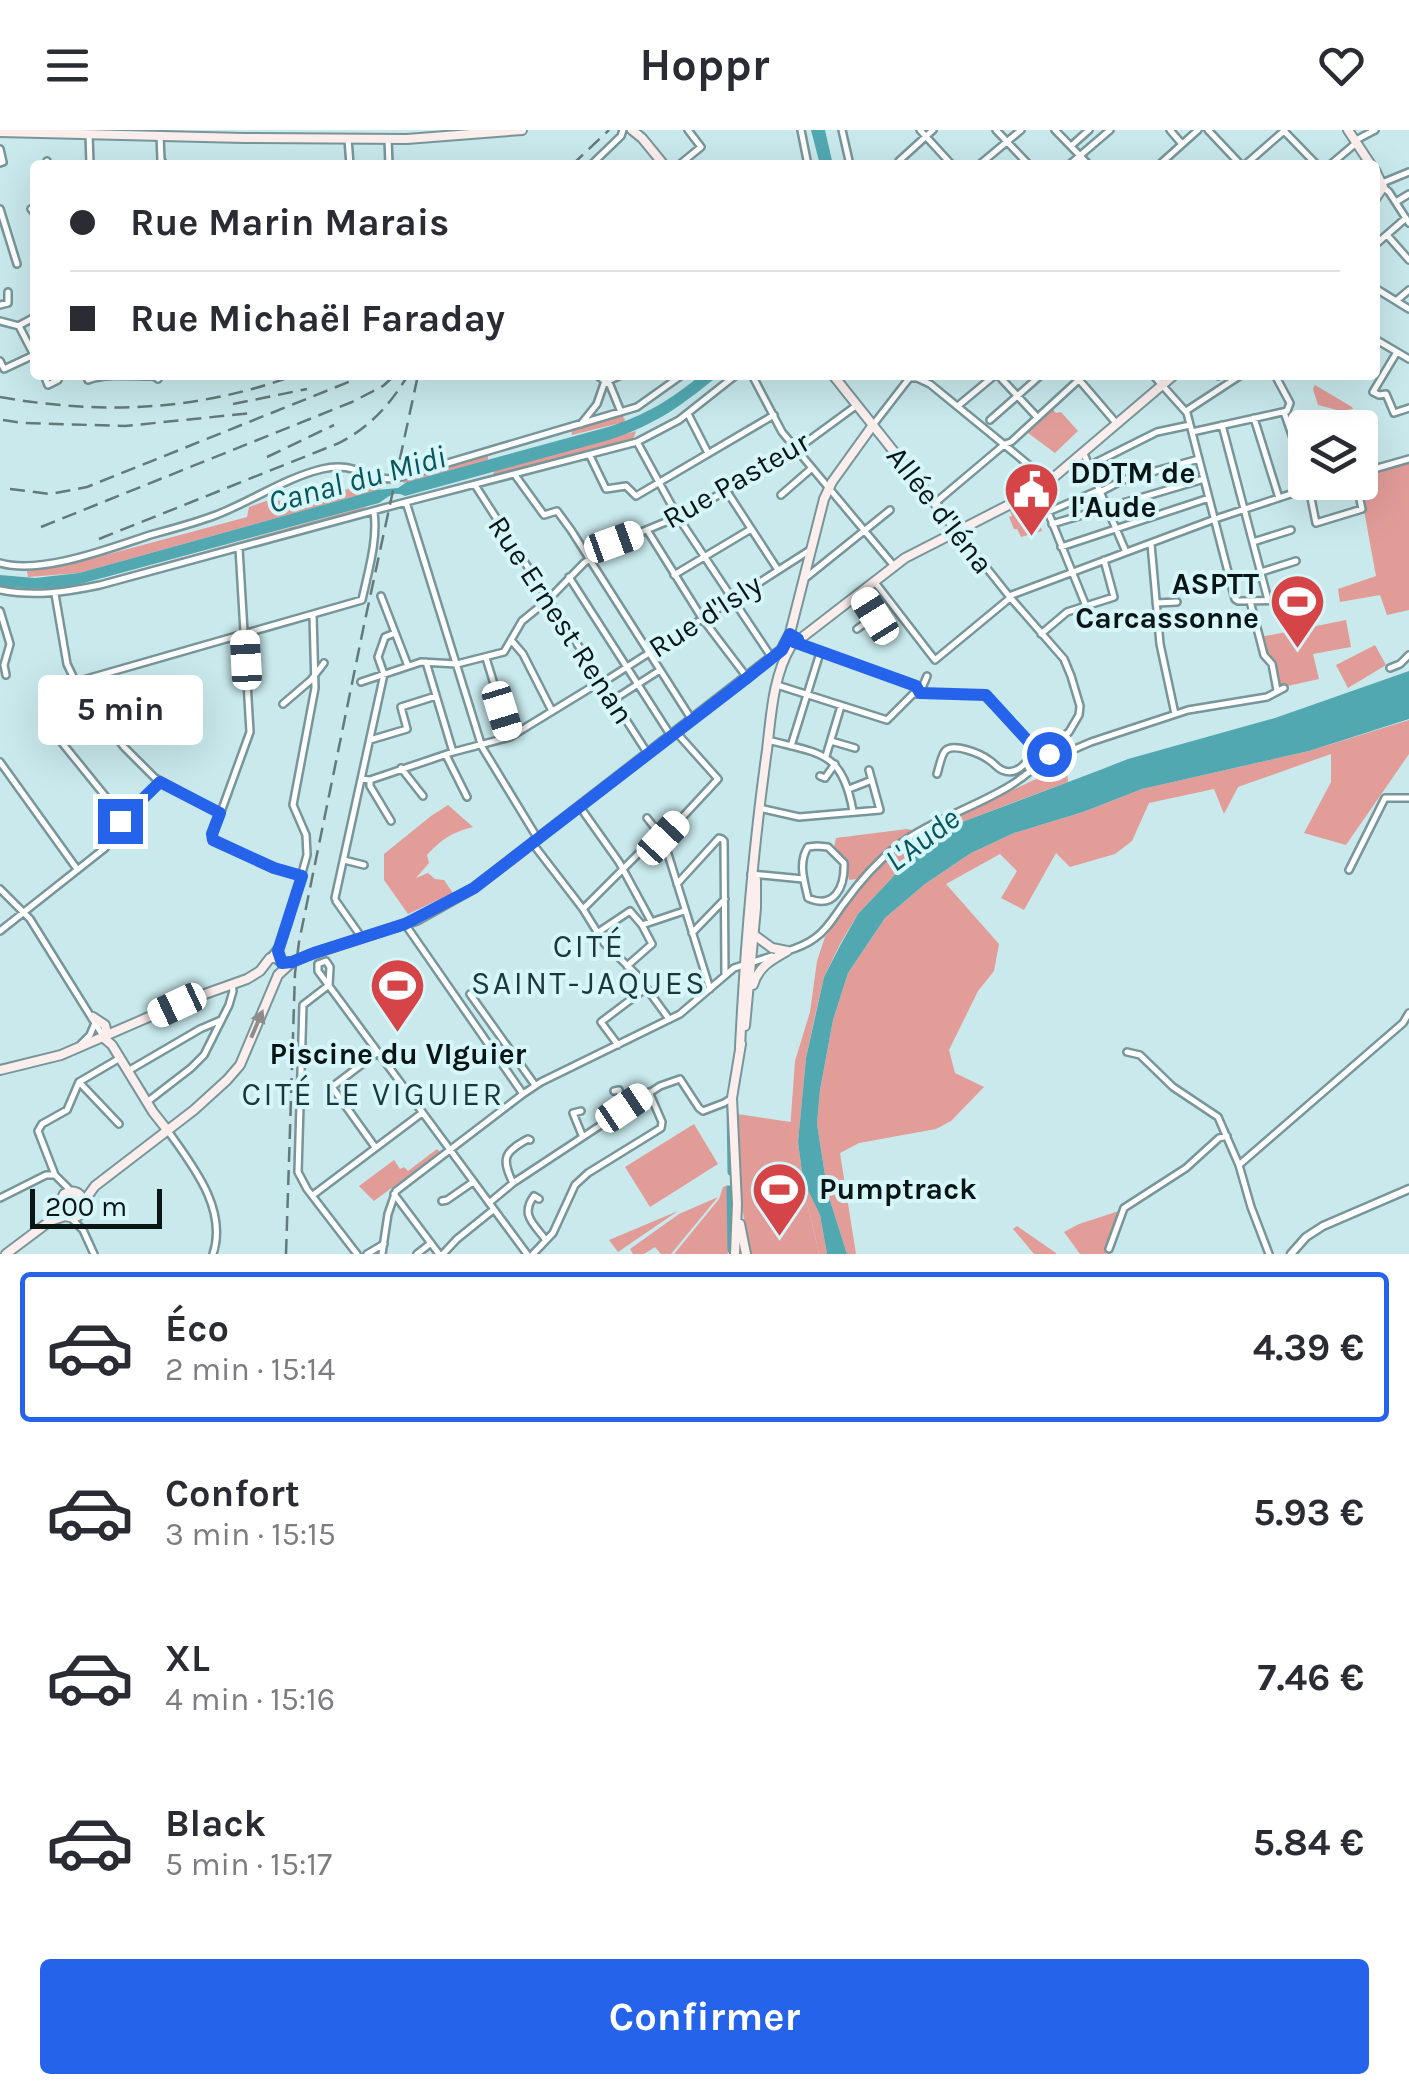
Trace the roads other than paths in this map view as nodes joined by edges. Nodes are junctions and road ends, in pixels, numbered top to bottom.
1 (521, 130) edge
2 (623, 130) edge
3 (688, 130) edge
4 (801, 130) edge
5 (842, 130) edge
6 (920, 130) edge
7 (933, 130) edge
8 (996, 130) edge
9 (1021, 130) edge
10 (1055, 130) edge
11 (1089, 130) edge
12 (1110, 130) edge
13 (1170, 130) edge
14 (1198, 130) edge
15 (1208, 130) edge
16 (1284, 130) edge
17 (1348, 130) edge
18 (1375, 130) edge
19 (501, 131) edge
20 (0, 132) edge
21 (58, 132) edge
22 (131, 133) edge
23 (638, 133) edge
24 (89, 134) junction
25 (405, 134) edge
26 (160, 136) junction
27 (351, 136) edge
28 (926, 136) junction
29 (388, 139) junction
30 (1007, 142) junction
31 (1355, 142) junction
32 (1182, 144) junction
33 (1071, 146) junction
34 (0, 149) edge
35 (1080, 156) junction
36 (90, 160) edge
37 (161, 160) edge
38 (389, 160) edge
39 (596, 160) edge
40 (660, 160) edge
41 (685, 160) edge
42 (806, 160) edge
43 (849, 160) edge
44 (899, 160) dead end
45 (948, 160) edge
46 (986, 160) edge
47 (1024, 160) edge
48 (1075, 160) edge
49 (1084, 160) edge
50 (1164, 160) edge
51 (1238, 160) edge
52 (1249, 160) edge
53 (1312, 160) edge
54 (1335, 160) edge
55 (1366, 160) edge
56 (0, 164) edge
57 (1409, 172) edge
58 (1380, 178) edge
59 (1380, 181) edge
60 (1409, 194) edge
61 (1396, 202) junction
62 (0, 210) edge
63 (1408, 220) edge
64 (1387, 234) junction
65 (1380, 240) edge
66 (1409, 260) edge
67 (16, 264) dead end
68 (1409, 290) edge
69 (1380, 291) edge
70 (8, 292) dead end
71 (1396, 301) junction
72 (0, 306) edge
73 (1409, 309) edge
74 (30, 320) edge
75 (0, 321) edge
76 (20, 326) junction
77 (1380, 342) edge
78 (30, 347) edge
79 (1397, 352) junction
80 (30, 358) edge
81 (1409, 359) edge
82 (0, 362) edge
83 (46, 380) edge
84 (58, 380) dead end
85 (606, 380) edge
86 (608, 380) edge
87 (675, 380) edge
88 (730, 380) edge
89 (755, 380) edge
90 (837, 380) edge
91 (906, 380) edge
92 (921, 380) edge
93 (926, 380) edge
94 (991, 380) edge
95 (1002, 380) edge
96 (1035, 380) edge
97 (1075, 380) edge
98 (1082, 380) edge
99 (1156, 380) edge
100 (1158, 380) edge
101 (1221, 380) edge
102 (1234, 380) edge
103 (1278, 380) edge
104 (930, 384) junction
105 (1225, 386) junction
106 (1017, 395) junction
107 (857, 405) junction
108 (958, 406) junction
109 (1409, 408) edge
110 (1186, 411) junction
111 (1286, 411) junction
112 (621, 412) junction
113 (688, 414) junction
114 (774, 415) junction
115 (1037, 417) junction
116 (1288, 417) edge
117 (1254, 418) junction
118 (990, 420) dead end
119 (580, 424) junction
120 (1117, 424) junction
121 (1222, 425) junction
122 (873, 426) junction
123 (1191, 428) junction
124 (637, 442) junction
125 (1005, 444) junction
126 (797, 449) junction
127 (708, 453) junction
128 (1083, 453) junction
129 (590, 455) junction
130 (1199, 459) junction
131 (1409, 459) edge
132 (1089, 466) junction
133 (812, 468) junction
134 (1378, 468) edge
135 (514, 475) junction
136 (1204, 478) junction
137 (658, 482) junction
138 (1047, 483) junction
139 (475, 486) junction
140 (829, 487) junction
141 (726, 490) junction
142 (1100, 491) junction
143 (781, 494) dead end
144 (1288, 494) edge
145 (1209, 498) junction
146 (1279, 498) junction
147 (1312, 500) edge
148 (1360, 500) edge
149 (406, 502) junction
150 (935, 503) junction
151 (1107, 508) junction
152 (890, 510) dead end
153 (1244, 510) junction
154 (374, 512) junction
155 (678, 517) junction
156 (1215, 519) junction
157 (1052, 524) junction
158 (751, 529) junction
159 (647, 530) junction
160 (1116, 530) junction
161 (1291, 530) dead end
162 (865, 531) junction
163 (958, 531) junction
164 (1253, 542) junction
165 (1150, 543) junction
166 (1062, 547) junction
167 (239, 548) junction
168 (810, 550) junction
169 (1126, 552) junction
170 (704, 557) junction
171 (590, 558) junction
172 (1104, 560) junction
173 (1296, 561) dead end
174 (0, 562) edge
175 (894, 566) junction
176 (778, 570) junction
177 (1073, 572) junction
178 (1261, 572) junction
179 (674, 574) junction
180 (569, 577) junction
181 (802, 580) junction
182 (874, 581) junction
183 (2, 592) edge
184 (860, 592) junction
185 (55, 594) junction
186 (382, 596) dead end
187 (1010, 597) junction
188 (732, 598) junction
189 (548, 600) junction
190 (1268, 600) junction
191 (1295, 600) dead end
192 (1250, 601) junction
193 (1177, 602) dead end
194 (1156, 603) junction
195 (1086, 606) junction
196 (0, 611) edge
197 (313, 615) junction
198 (702, 618) junction
199 (858, 629) dead end
200 (394, 632) junction
201 (244, 633) junction
202 (1041, 634) junction
203 (794, 638) junction
204 (511, 640) junction
205 (650, 652) junction
206 (820, 652) junction
207 (783, 656) junction
208 (1409, 656) edge
209 (486, 658) junction
210 (772, 658) junction
211 (426, 662) junction
212 (324, 663) dead end
213 (457, 664) junction
214 (408, 666) junction
215 (627, 666) junction
216 (1390, 668) dead end
217 (660, 670) junction
218 (384, 674) junction
219 (6, 675) dead end
220 (315, 675) junction
221 (927, 676) dead end
222 (747, 678) junction
223 (76, 682) junction
224 (361, 682) dead end
225 (601, 682) junction
226 (639, 685) junction
227 (777, 685) junction
228 (80, 689) junction
229 (920, 693) junction
230 (806, 694) junction
231 (436, 696) junction
232 (613, 700) junction
233 (283, 704) dead end
234 (841, 706) junction
235 (553, 712) junction
236 (1176, 714) junction
237 (692, 720) junction
238 (674, 734) junction
239 (510, 738) junction
240 (370, 740) junction
241 (768, 740) junction
242 (830, 741) junction
243 (481, 743) junction
244 (1036, 744) junction
245 (791, 746) junction
246 (855, 748) dead end
247 (1055, 748) junction
248 (1046, 750) junction
249 (449, 753) junction
250 (648, 754) junction
251 (826, 756) junction
252 (0, 762) edge
253 (836, 764) junction
254 (402, 768) junction
255 (869, 770) dead end
256 (937, 774) dead end
257 (820, 776) dead end
258 (361, 779) junction
259 (872, 780) junction
260 (160, 782) junction
261 (370, 783) junction
262 (849, 789) junction
263 (423, 796) dead end
264 (467, 797) dead end
265 (1409, 798) edge
266 (357, 799) junction
267 (580, 806) junction
268 (759, 808) junction
269 (853, 812) junction
270 (220, 813) junction
271 (123, 818) junction
272 (647, 818) dead end
273 (391, 821) dead end
274 (661, 835) junction
275 (535, 841) junction
276 (344, 860) junction
277 (364, 865) dead end
278 (77, 869) junction
279 (622, 869) junction
280 (1349, 870) dead end
281 (753, 874) junction
282 (302, 876) junction
283 (803, 878) junction
284 (677, 884) junction
285 (0, 889) edge
286 (725, 899) junction
287 (583, 909) junction
288 (24, 911) junction
289 (685, 911) junction
290 (651, 921) junction
291 (405, 924) junction
292 (642, 925) junction
293 (0, 932) edge
294 (692, 933) junction
295 (598, 934) junction
296 (754, 934) junction
297 (362, 938) junction
298 (280, 945) junction
299 (787, 952) junction
300 (270, 958) junction
301 (748, 963) junction
302 (283, 966) junction
303 (627, 966) junction
304 (264, 967) junction
305 (725, 977) junction
306 (232, 984) junction
307 (646, 988) junction
308 (710, 989) junction
309 (470, 994) dead end
310 (749, 1000) junction
311 (1409, 1013) edge
312 (669, 1019) junction
313 (222, 1020) junction
314 (103, 1031) junction
315 (618, 1045) junction
316 (740, 1047) junction
317 (378, 1052) junction
318 (1127, 1052) dead end
319 (61, 1054) junction
320 (120, 1058) junction
321 (0, 1070) edge
322 (128, 1071) junction
323 (80, 1082) junction
324 (535, 1085) junction
325 (614, 1091) dead end
326 (649, 1092) junction
327 (523, 1094) junction
328 (728, 1101) junction
329 (146, 1102) junction
330 (624, 1108) junction
331 (581, 1111) dead end
332 (422, 1112) junction
333 (158, 1120) junction
334 (180, 1121) junction
335 (118, 1124) dead end
336 (582, 1136) junction
337 (1226, 1136) junction
338 (167, 1137) junction
339 (530, 1140) dead end
340 (376, 1147) junction
341 (450, 1150) junction
342 (1240, 1166) junction
343 (54, 1175) junction
344 (473, 1181) junction
345 (61, 1182) junction
346 (512, 1183) junction
347 (95, 1186) junction
348 (1409, 1188) edge
349 (74, 1192) junction
350 (394, 1194) junction
351 (312, 1195) junction
352 (61, 1196) junction
353 (0, 1198) edge
354 (539, 1198) dead end
355 (84, 1201) junction
356 (442, 1201) dead end
357 (737, 1204) junction
358 (492, 1206) junction
359 (58, 1207) junction
360 (82, 1212) junction
361 (67, 1217) junction
362 (50, 1220) junction
363 (83, 1230) junction
364 (546, 1240) junction
365 (431, 1243) junction
366 (384, 1244) junction
367 (1109, 1249) dead end
368 (6, 1254) edge
369 (94, 1254) edge
370 (213, 1254) edge
371 (358, 1254) edge
372 (367, 1254) edge
373 (382, 1254) edge
374 (417, 1254) edge
375 (441, 1254) edge
376 (530, 1254) edge
377 (735, 1254) edge
378 (746, 1254) edge
379 (1269, 1254) edge
380 (1290, 1254) edge

1 - 19 main road
2 - 39 street
3 - 41 street
4 - 42 street
5 - 43 street
6 - 28 street
7 - 28 street
8 - 30 street
9 - 30 street
10 - 33 street
11 - 33 street
12 - 35 street
13 - 32 street
14 - 32 street
15 - 51 street
16 - 52 street
16 - 53 street
17 - 31 main road
18 - 31 street
19 - 25 main road
20 - 21 main road
21 - 24 main road
22 - 24 main road
22 - 26 main road
23 - 40 main road
24 - 36 street
25 - 29 main road
26 - 27 main road
26 - 37 street
27 - 29 main road
28 - 44 street
28 - 45 street
29 - 38 street
30 - 46 street
30 - 47 street
31 - 54 street
31 - 55 main road
32 - 50 street
33 - 35 street
34 - 56 street
35 - 48 street
35 - 49 street
57 - 58 street
59 - 61 street
60 - 61 street
61 - 63 street
62 - 67 street
63 - 64 street
64 - 65 street
64 - 66 street
68 - 71 street
69 - 71 street
70 - 72 street
71 - 73 street
74 - 76 street
75 - 76 street
76 - 78 street
77 - 79 street
79 - 81 street
79 - 109 street
80 - 82 street
83 - 84 street
85 - 119 street
86 - 112 street
87 - 112 street
88 - 113 street
89 - 114 street
90 - 107 main road, Allée d'Iéna
91 - 122 street
92 - 104 street
93 - 104 street
94 - 108 street
95 - 106 street
96 - 106 street
97 - 115 street
98 - 120 street
99 - 120 main road
100 - 110 street
101 - 105 street
102 - 105 street
103 - 111 street
104 - 108 street
105 - 110 street
106 - 115 street
106 - 118 street
107 - 122 main road, Allée d'Iéna
107 - 126 street, Rue Pasteur
108 - 125 street
110 - 123 street
111 - 116 street
111 - 117 street
112 - 119 street
113 - 124 street
113 - 127 street
114 - 126 street
114 - 127 street
115 - 125 street
117 - 121 street
117 - 146 street
119 - 174 street
120 - 128 main road
121 - 123 street
121 - 153 street
122 - 140 main road
122 - 150 main road, Allée d'Iéna
123 - 130 street
123 - 132 street
124 - 129 street
124 - 137 street
125 - 138 street
125 - 150 street
126 - 133 street
126 - 141 street, Rue Pasteur
127 - 137 street
128 - 132 street
128 - 138 main road
129 - 135 street
129 - 137 street
130 - 136 street
130 - 142 street
131 - 134 street
132 - 142 street
133 - 140 street
133 - 143 street
135 - 139 street
135 - 171 street
136 - 145 street
136 - 151 street
137 - 155 street
138 - 163 main road
139 - 149 street
139 - 189 street, Rue Ernest Renan
140 - 162 street
140 - 168 main road
141 - 155 street, Rue Pasteur
141 - 158 street
142 - 151 street
142 - 157 street
144 - 146 street
145 - 156 street
145 - 160 street
146 - 153 street
147 - 148 street
149 - 154 street
149 - 213 street
150 - 163 main road, Allée d'Iéna
151 - 157 street
151 - 160 street
152 - 162 street
153 - 156 street
153 - 164 street
154 - 167 street
154 - 197 street
155 - 159 street, Rue Pasteur
155 - 170 street
156 - 165 street
156 - 192 street
157 - 166 street
158 - 170 street
158 - 176 street
159 - 171 street, Rue Pasteur
159 - 179 street
160 - 166 street
160 - 169 street
161 - 164 street
162 - 175 street
162 - 181 street
163 - 175 main road
163 - 187 street, Allée d'Iéna
164 - 178 street
165 - 169 street
165 - 194 street
166 - 177 street
167 - 185 street
167 - 201 street
168 - 176 street, Rue d'Isly
168 - 181 main road
169 - 172 street
170 - 179 street
170 - 188 street
171 - 180 street, Rue Pasteur
171 - 205 street
172 - 177 street
172 - 195 street
173 - 178 street
175 - 182 main road
176 - 188 street, Rue d'Isly
177 - 187 street
177 - 195 street
178 - 190 street
179 - 198 street
180 - 189 street, Rue Pasteur
180 - 215 street
181 - 203 main road
182 - 184 main road
182 - 187 street
183 - 185 street
184 - 199 street
184 - 203 main road
185 - 223 street
186 - 200 street
187 - 202 street, Allée d'Iéna
188 - 198 street, Rue d'Isly
188 - 210 street
189 - 204 street, Rue Pasteur
189 - 225 street, Rue Ernest Renan
190 - 191 street
190 - 192 street
192 - 236 street
193 - 194 street
194 - 236 street
195 - 202 street
196 - 219 street
197 - 201 street
197 - 220 street
198 - 205 street, Rue d'Isly
198 - 222 street
200 - 214 street
200 - 218 street
201 - 223 street
201 - 270 street
202 - 247 street, Allée d'Iéna
203 - 206 street
203 - 207 main road
204 - 209 street, Rue Pasteur
204 - 235 street
205 - 215 street, Rue d'Isly
205 - 217 street
206 - 229 street
206 - 230 street
207 - 210 main road
207 - 227 main road
208 - 216 street
209 - 213 street, Rue Pasteur
209 - 239 street
210 - 222 main road
211 - 213 street, Rue Pasteur
211 - 214 street, Rue Pasteur
211 - 231 street
212 - 220 street
213 - 243 street
214 - 218 street, Rue Pasteur
215 - 225 street, Rue d'Isly
215 - 226 street
217 - 226 street
217 - 237 street
218 - 224 street, Rue Pasteur
218 - 240 street
220 - 233 street
220 - 282 street
221 - 229 street
222 - 237 main road
223 - 228 street
225 - 232 street, Rue Ernest Renan
225 - 235 street, Rue d'Isly
226 - 232 street
226 - 238 street
227 - 230 street
227 - 241 main road
228 - 260 street
228 - 271 street
229 - 234 street
229 - 244 street
230 - 234 street
230 - 245 street
231 - 240 street
231 - 249 street
232 - 250 street, Rue Ernest Renan
234 - 242 street
235 - 239 street, Rue d'Isly
236 - 247 street
237 - 238 main road
238 - 250 main road
238 - 274 street
239 - 243 street, Rue d'Isly
240 - 258 street
241 - 245 street
241 - 268 main road
242 - 246 street
242 - 251 street
243 - 249 street, Rue d'Isly
243 - 275 street
244 - 248 street
244 - 256 street
245 - 251 street
247 - 248 street
248 - 299 street
249 - 254 street, Rue d'Isly
249 - 264 street
250 - 267 main road
251 - 253 street
252 - 278 street
253 - 257 street
253 - 262 street
254 - 261 street, Rue d'Isly
254 - 263 street
255 - 259 street
258 - 261 street, Rue d'Isly
258 - 266 street
259 - 262 street
259 - 269 street
260 - 270 street
260 - 271 street
261 - 266 street
261 - 273 street
262 - 269 street
265 - 280 street
266 - 276 street
267 - 275 main road
267 - 279 street
268 - 269 street
268 - 281 main road
270 - 282 street
271 - 278 street
272 - 274 street
274 - 279 street
274 - 284 street
275 - 287 street
275 - 291 main road
276 - 277 street
276 - 297 street
278 - 288 street
279 - 287 street
279 - 290 street
281 - 283 street
281 - 296 main road
281 - 301 main road
282 - 298 street
283 - 283 street
284 - 286 street
284 - 289 street
285 - 288 street
286 - 294 street
286 - 305 street
287 - 295 street
288 - 293 street
288 - 314 street
289 - 290 street
289 - 294 street
290 - 292 street
291 - 297 main road
291 - 327 street
292 - 295 street
292 - 303 street
294 - 308 street
295 - 303 street
296 - 299 main road
296 - 301 main road
297 - 302 main road, bridge
298 - 300 street
298 - 302 street
299 - 301 street
299 - 310 main road
300 - 302 main road
300 - 304 main road
301 - 305 street
301 - 310 main road
301 - 316 main road
302 - 304 main road
334 -> 302 main road
303 - 307 street
304 - 306 main road
305 - 308 street
306 - 313 street
306 - 314 main road
307 - 312 street
307 - 315 street
308 - 312 street
309 - 324 street
310 - 316 main road
311 - 342 street
312 - 315 street
313 - 322 street
313 - 329 street
314 - 319 main road
314 - 319 main road
314 - 320 main road
315 - 324 street
316 - 328 main road
317 - 332 street
317 - 340 street
317 - 351 street
318 - 337 street
319 - 321 main road
320 - 322 main road
320 - 323 street
322 - 329 main road
323 - 335 street
323 - 343 street
324 - 327 street
325 - 330 street
326 - 328 street
326 - 330 street
326 - 364 street
327 - 341 street
328 - 357 main road
329 - 333 main road
330 - 336 street
331 - 336 street
332 - 340 street
332 - 341 street
333 - 334 main road
333 - 338 main road
334 - 338 main road
334 - 338 street
336 - 346 street
337 - 342 street
337 - 367 street
338 - 347 main road
338 - 370 street
339 - 346 street
340 - 351 street
341 - 344 street
341 - 350 street
342 - 379 street
343 - 345 street
343 - 353 street
344 - 356 street
344 - 358 street
345 - 349 street
345 - 352 street
346 - 358 street
347 - 349 main road
347 - 355 main road
348 - 380 street
349 - 352 main road
349 - 355 main road
350 - 365 street
350 - 366 street
351 - 371 street
352 - 359 main road
354 - 364 street
355 - 360 main road
357 - 377 main road
357 - 378 main road
358 - 375 street
358 - 376 street
359 - 361 main road
359 - 362 main road
360 - 361 main road
360 - 363 street
361 - 362 main road
361 - 363 street
362 - 368 main road
363 - 369 street
364 - 376 street
365 - 374 street
365 - 375 street
366 - 372 street
366 - 373 street

